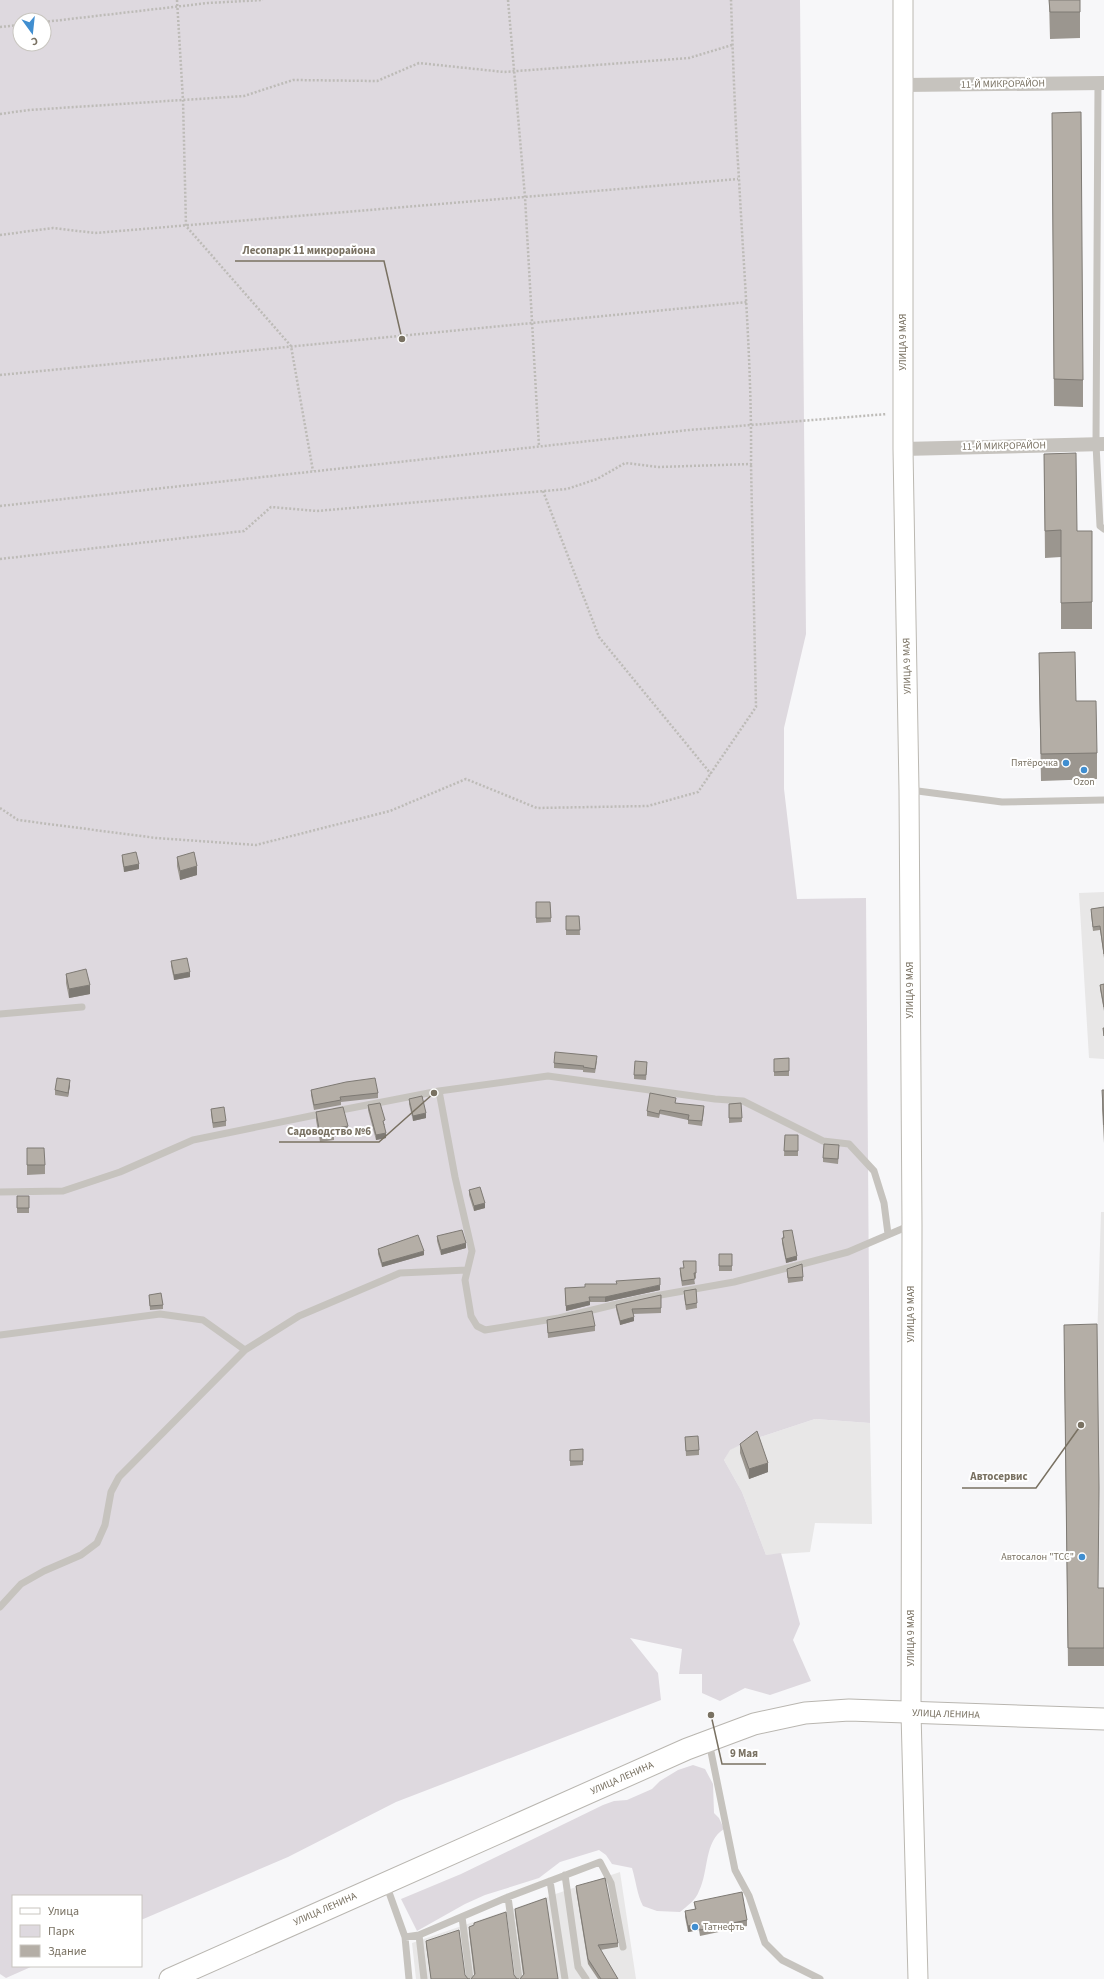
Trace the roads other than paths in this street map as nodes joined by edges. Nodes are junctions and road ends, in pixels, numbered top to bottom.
1 (903, 0) edge
2 (1101, 83) edge
3 (903, 85) junction
4 (1101, 189) edge
5 (1100, 444) edge
6 (903, 449) junction
7 (1104, 529) edge
8 (909, 790) junction
9 (1104, 800) edge
10 (82, 1007) dead end
11 (0, 1014) edge
12 (439, 1091) junction
13 (0, 1192) edge
14 (912, 1225) junction
15 (888, 1234) junction
16 (467, 1270) junction
17 (0, 1334) edge
18 (245, 1350) junction
19 (0, 1607) edge
20 (911, 1713) junction
21 (1104, 1719) edge
22 (709, 1740) junction
23 (565, 1876) junction
24 (550, 1881) junction
25 (385, 1882) junction
26 (508, 1896) junction
27 (462, 1917) junction
28 (419, 1935) junction
29 (405, 1937) junction
30 (623, 1947) dead end
31 (170, 1979) edge
32 (409, 1979) edge
33 (424, 1979) edge
34 (470, 1979) edge
35 (519, 1979) edge
36 (565, 1979) edge
37 (586, 1979) edge
38 (820, 1979) edge
39 (918, 1979) edge

1 - 3 main road, УЛИЦА 9 МАЯ
2 - 3 street, 11-Й МИКРОРАЙОН
2 - 4 lane
3 - 6 main road, УЛИЦА 9 МАЯ
4 - 5 lane
5 - 6 street, 11-Й МИКРОРАЙОН
5 - 7 lane
6 - 8 main road, УЛИЦА 9 МАЯ
8 - 9 lane
8 - 14 main road, УЛИЦА 9 МАЯ
10 - 11 lane
12 - 13 lane
12 - 15 lane
12 - 16 lane
14 - 15 lane
14 - 20 main road, УЛИЦА 9 МАЯ
15 - 16 lane
16 - 18 lane
17 - 18 lane
18 - 19 lane
20 - 21 main road, УЛИЦА ЛЕНИНА
20 - 22 main road, УЛИЦА ЛЕНИНА
20 - 39 main road, УЛИЦА 9 МАЯ
22 - 25 main road, УЛИЦА ЛЕНИНА
22 - 38 lane
23 - 24 lane
23 - 30 lane
23 - 37 lane
24 - 26 lane
24 - 36 lane
25 - 29 lane
25 - 31 main road, УЛИЦА ЛЕНИНА
26 - 27 lane
26 - 35 lane
27 - 28 lane
27 - 34 lane
28 - 29 lane
28 - 33 lane
29 - 32 lane

